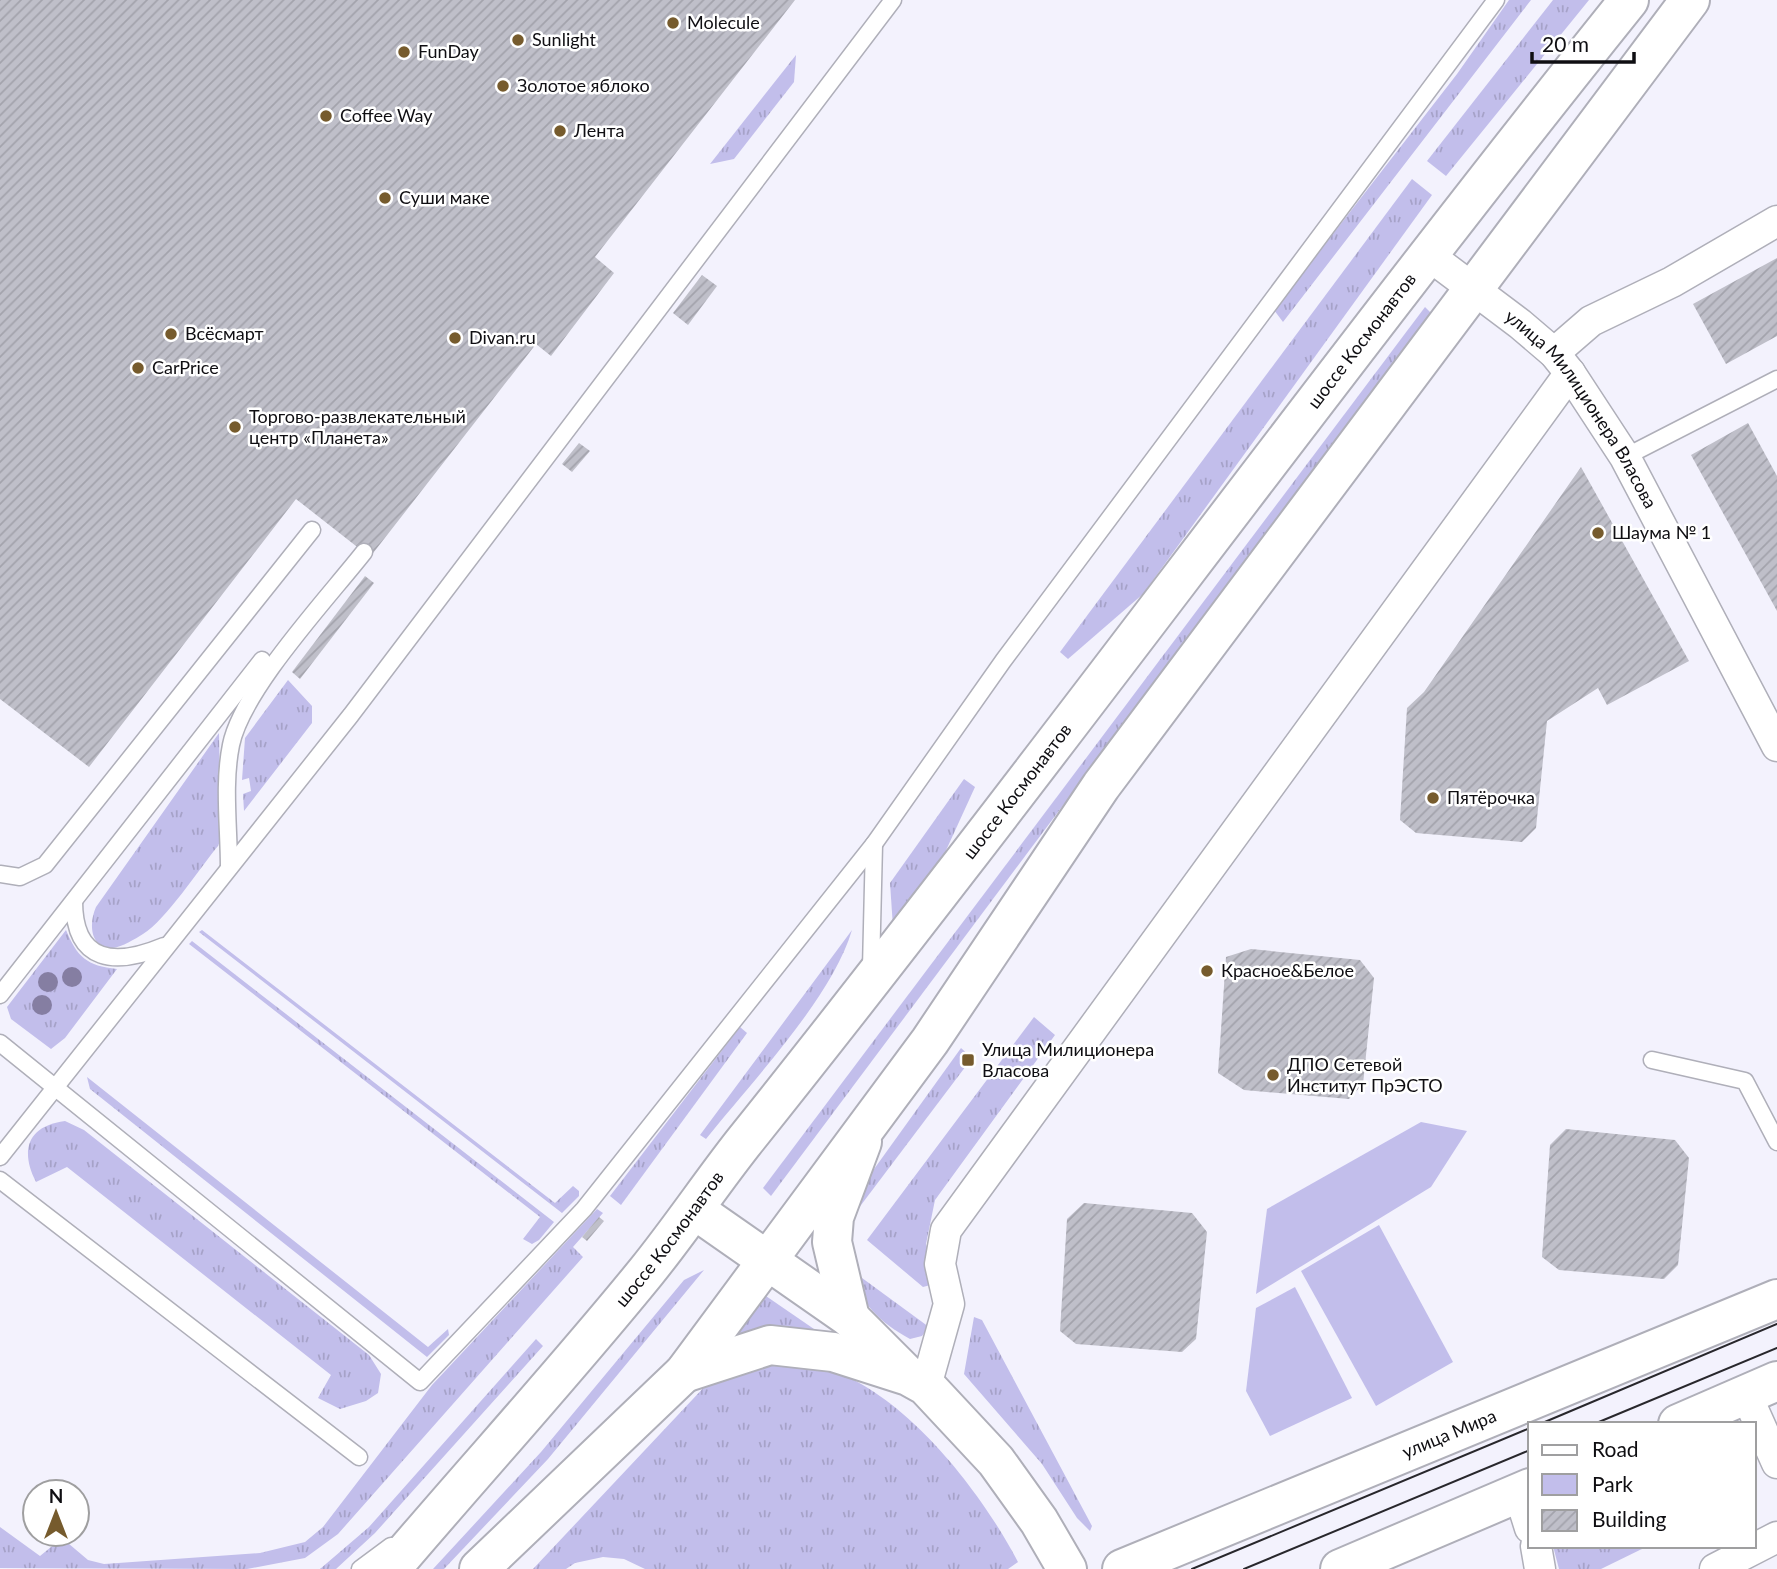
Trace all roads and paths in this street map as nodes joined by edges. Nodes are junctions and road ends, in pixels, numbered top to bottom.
1 (893, 0) edge
2 (1496, 0) edge
3 (1629, 0) edge
4 (1690, 0) edge
5 (1777, 221) edge
6 (1427, 254) junction
7 (1471, 289) junction
8 (1562, 363) junction
9 (1777, 379) edge
10 (1625, 457) junction
11 (312, 530) dead end
12 (364, 552) dead end
13 (262, 660) dead end
14 (1777, 746) edge
15 (874, 844) junction
16 (229, 868) junction
17 (0, 874) edge
18 (74, 901) junction
19 (166, 946) junction
20 (870, 985) junction
21 (0, 995) edge
22 (0, 1043) edge
23 (1652, 1060) dead end
24 (57, 1088) junction
25 (871, 1118) junction
26 (1777, 1142) edge
27 (0, 1157) edge
28 (0, 1180) edge
29 (695, 1210) junction
30 (765, 1261) junction
31 (1777, 1298) edge
32 (850, 1318) junction
33 (684, 1373) junction
34 (917, 1381) junction
35 (1761, 1387) edge
36 (1682, 1422) edge
37 (359, 1458) dead end
38 (1777, 1463) edge
39 (460, 1488) junction
40 (1526, 1503) edge
41 (522, 1525) junction
42 (1777, 1538) edge
43 (1536, 1548) edge
44 (360, 1569) edge
45 (391, 1569) edge
46 (479, 1569) edge
47 (511, 1569) edge
48 (1068, 1569) edge
49 (1122, 1569) edge
50 (1340, 1569) edge
51 (1539, 1569) edge
52 (1715, 1569) edge

1 - 16 lane
2 - 15 lane
3 - 6 main road, шоссе Космонавтов
4 - 7 main road
5 - 8 street
6 - 7 street, улица Милиционера Власова
6 - 20 main road, шоссе Космонавтов
7 - 8 street, улица Милиционера Власова
7 - 25 main road
8 - 10 street, улица Милиционера Власова
8 - 34 street
9 - 10 lane
10 - 14 street, улица Милиционера Власова
11 - 17 lane
12 - 16 lane
13 - 18 lane
15 - 20 lane
15 - 24 lane
16 - 19 lane
18 - 19 lane
18 - 21 lane
19 - 24 lane
20 - 29 main road, шоссе Космонавтов
22 - 24 lane
23 - 26 lane
24 - 27 lane
25 - 30 main road
25 - 32 main road
28 - 37 lane
29 - 30 main road
29 - 39 main road, шоссе Космонавтов
30 - 32 main road
30 - 33 main road
31 - 49 main road, улица Мира
32 - 34 main road
33 - 34 main road
33 - 41 main road
34 - 48 main road
35 - 36 main road
35 - 38 street
39 - 44 lane
39 - 45 main road, шоссе Космонавтов
40 - 50 main road
41 - 46 main road
41 - 47 main road
42 - 52 street
43 - 51 street

